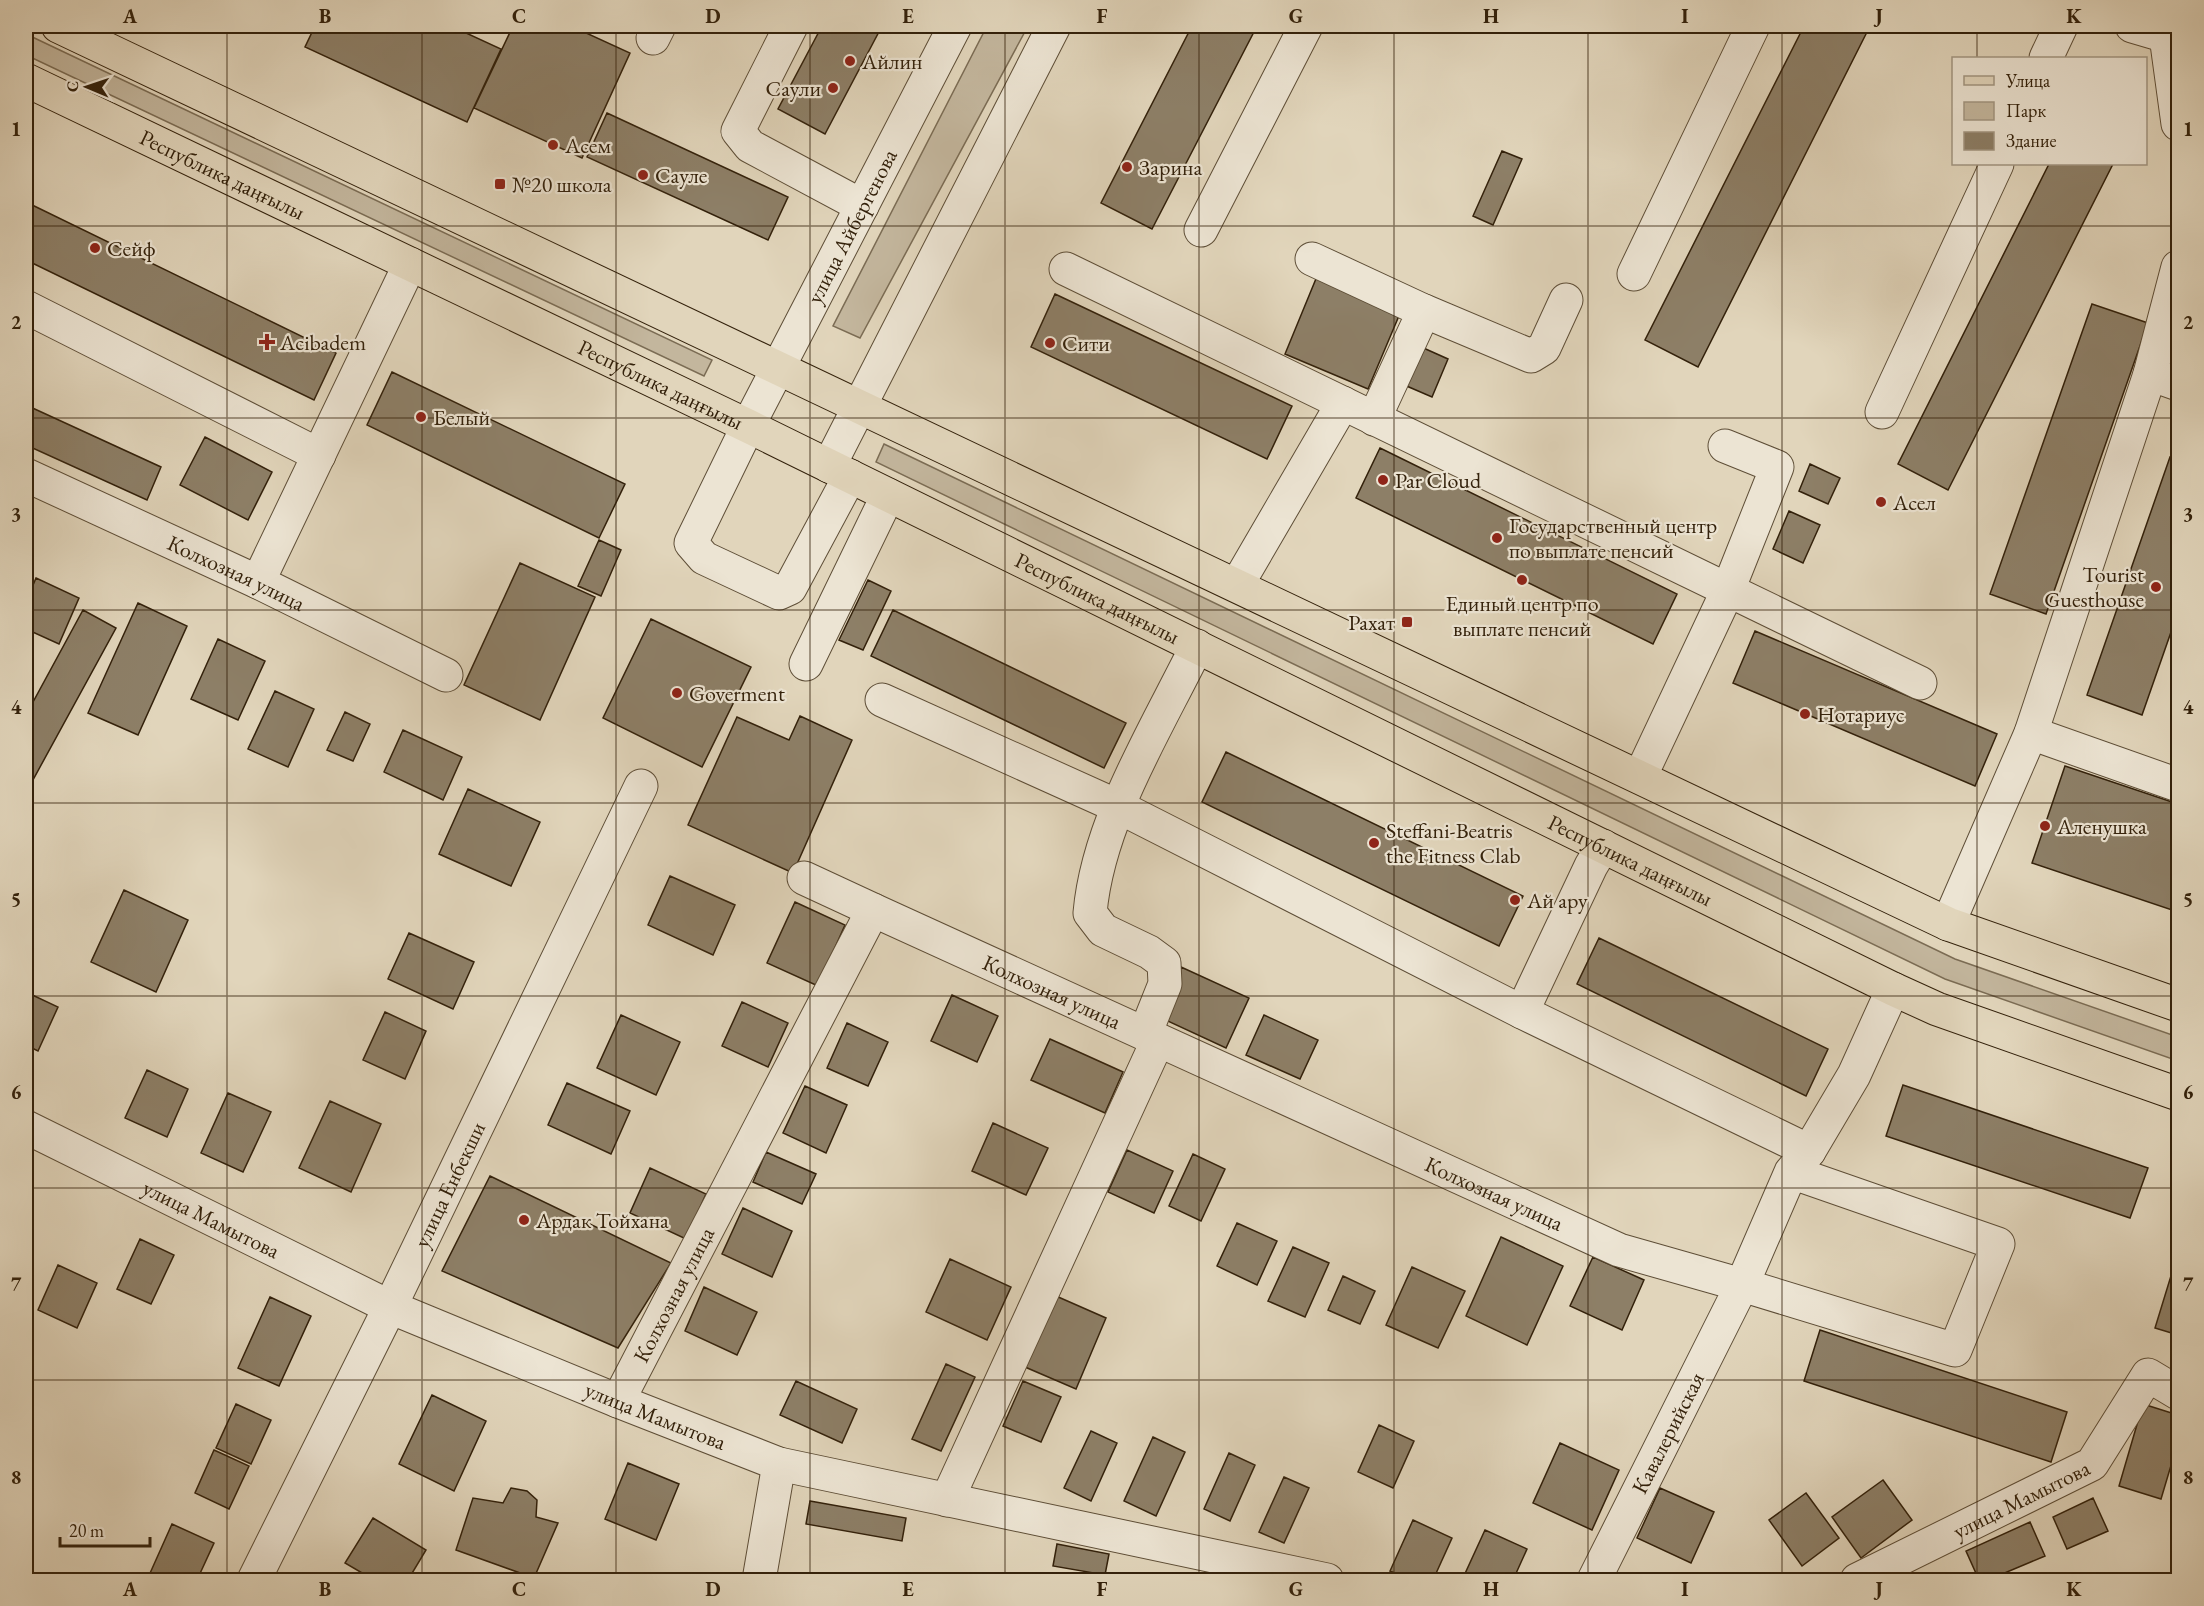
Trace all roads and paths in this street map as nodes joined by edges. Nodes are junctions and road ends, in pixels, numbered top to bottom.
1 (58, 26) edge
2 (791, 26) edge
3 (956, 26) edge
4 (1054, 26) edge
5 (1306, 26) edge
6 (1753, 26) edge
7 (2061, 26) edge
8 (2132, 26) edge
9 (2172, 39) edge
10 (2046, 57) edge
11 (26, 80) edge
12 (2178, 124) edge
13 (1997, 165) edge
14 (862, 206) junction
15 (1201, 230) dead end
16 (1312, 259) dead end
17 (410, 264) junction
18 (2178, 267) edge
19 (1066, 268) dead end
20 (1634, 274) dead end
21 (1566, 300) dead end
22 (26, 307) edge
23 (1424, 311) junction
24 (778, 367) junction
25 (2164, 379) edge
26 (1342, 403) junction
27 (860, 406) junction
28 (1882, 412) dead end
29 (1374, 419) junction
30 (748, 426) junction
31 (1725, 446) dead end
32 (319, 455) junction
33 (839, 471) junction
34 (26, 475) edge
35 (888, 495) junction
36 (258, 582) junction
37 (1237, 585) junction
38 (1728, 590) junction
39 (1197, 646) junction
40 (806, 664) dead end
41 (446, 675) dead end
42 (1920, 683) dead end
43 (882, 700) dead end
44 (2031, 733) junction
45 (1640, 777) junction
46 (2178, 785) edge
47 (641, 786) dead end
48 (1117, 806) junction
49 (1603, 846) junction
50 (804, 878) dead end
51 (873, 910) junction
52 (1948, 924) junction
53 (1893, 989) junction
54 (2178, 1005) edge
55 (1521, 1012) junction
56 (1151, 1037) junction
57 (2178, 1094) edge
58 (26, 1128) edge
59 (1800, 1161) junction
60 (1742, 1285) junction
61 (390, 1307) junction
62 (2178, 1393) edge
63 (618, 1401) junction
64 (779, 1464) junction
65 (947, 1500) junction
66 (254, 1581) edge
67 (759, 1581) edge
68 (1328, 1581) edge
69 (1594, 1581) edge
70 (1857, 1581) edge

1 - 24 main road
2 - 14 street
3 - 14 street, улица Айбергенова
4 - 27 street
5 - 15 street
6 - 20 street
7 - 10 street
8 - 9 street
9 - 12 street
11 - 17 main road, Республика даңғылы
13 - 28 street
14 - 24 street, улица Айбергенова
16 - 23 street
17 - 30 main road, Республика даңғылы
17 - 32 street
18 - 25 street
19 - 26 street
21 - 23 street
22 - 32 street
23 - 29 street
24 - 27 main road
24 - 30 street, улица Айбергенова
25 - 44 street
26 - 29 street
26 - 37 street
27 - 33 street
27 - 37 main road
29 - 38 street
30 - 33 main road, Республика даңғылы
30 - 33 street, улица Айбергенова
31 - 38 street
32 - 36 street
33 - 35 main road, Республика даңғылы
34 - 36 street, Колхозная улица
35 - 39 main road, Республика даңғылы
35 - 40 street
36 - 41 street, Колхозная улица
37 - 45 main road
38 - 42 street
38 - 45 street
39 - 48 street
39 - 49 main road, Республика даңғылы
43 - 48 street
44 - 46 street
44 - 52 street
45 - 52 main road
47 - 61 street, улица Енбекши
48 - 55 street
48 - 56 street
49 - 53 main road, Республика даңғылы
49 - 55 street
50 - 51 street
51 - 56 street, Колхозная улица
51 - 63 street, Колхозная улица
52 - 54 main road
53 - 57 main road, Республика даңғылы
53 - 59 street, Кавалерийская
55 - 59 street
56 - 60 street, Колхозная улица
56 - 65 street
58 - 61 street, улица Мамытова
59 - 60 street, Кавалерийская
59 - 60 street, Колхозная улица
60 - 69 street, Кавалерийская
61 - 63 street, улица Мамытова
61 - 66 street, улица Енбекши
62 - 70 street, улица Мамытова
63 - 64 street, улица Мамытова
64 - 65 street, улица Мамытова
64 - 67 street
65 - 68 street, улица Мамытова

